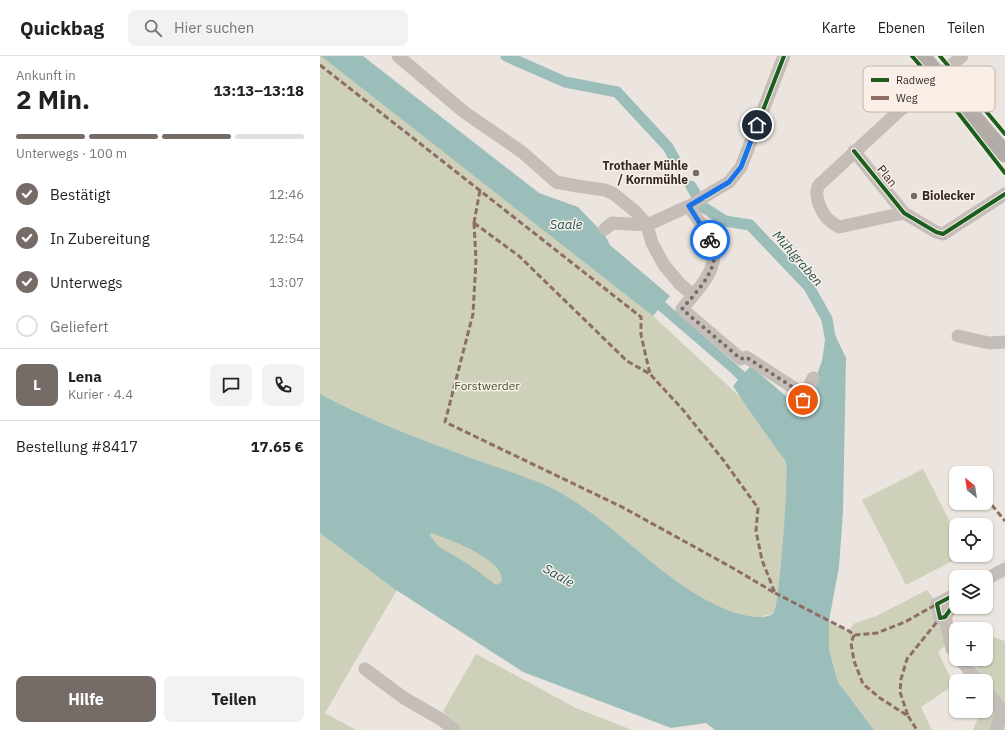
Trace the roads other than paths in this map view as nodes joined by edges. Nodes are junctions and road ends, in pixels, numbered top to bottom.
1 (398, 56) edge
2 (784, 56) edge
3 (922, 56) edge
4 (962, 56) edge
5 (931, 66) edge
6 (952, 66) edge
7 (898, 112) edge
8 (970, 112) edge
9 (854, 151) junction
10 (1005, 154) edge
11 (1005, 194) edge
12 (689, 206) junction
13 (904, 213) junction
14 (647, 225) junction
15 (605, 229) dead end
16 (693, 295) junction
17 (958, 336) dead end
18 (1005, 342) edge
19 (812, 378) dead end
20 (1005, 569) edge
21 (993, 575) edge
22 (949, 598) edge
23 (949, 611) edge
24 (945, 617) junction
25 (949, 635) edge
26 (966, 666) edge
27 (365, 669) dead end
28 (972, 674) edge
29 (993, 700) edge
30 (1004, 713) edge
31 (454, 730) edge
32 (996, 730) edge

1 - 14 street
2 - 12 street
3 - 5 main road
4 - 6 street
7 - 9 street
8 - 10 main road
9 - 13 street, Plan
9 - 13 street
11 - 13 street
12 - 14 street
12 - 16 street
14 - 15 street
14 - 16 street
16 - 19 street
17 - 18 street
20 - 21 street
22 - 24 street
23 - 24 street
24 - 25 street
26 - 28 street
27 - 31 street
29 - 30 street
30 - 32 street

